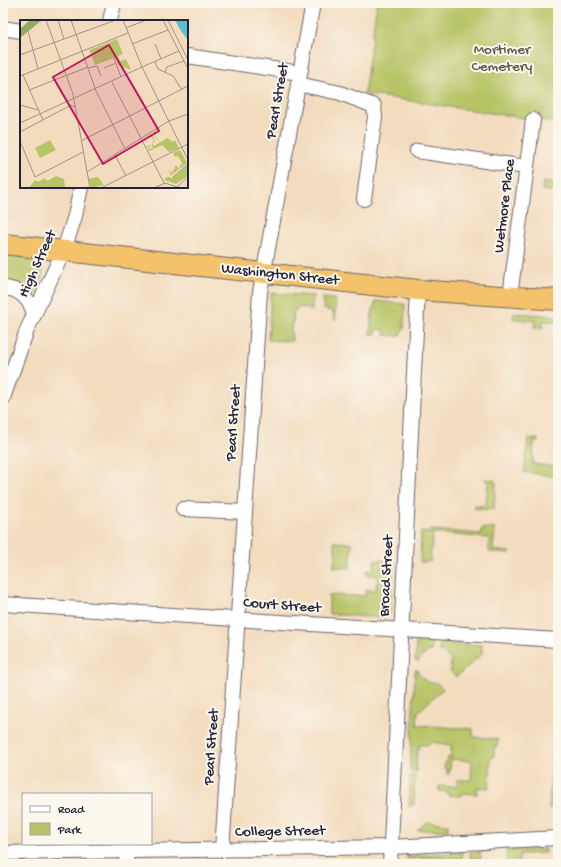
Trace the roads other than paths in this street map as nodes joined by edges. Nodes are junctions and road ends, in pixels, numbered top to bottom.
1 (114, 3) edge
2 (313, 3) edge
3 (110, 20) edge
4 (3, 28) edge
5 (20, 31) edge
6 (188, 56) edge
7 (299, 78) junction
8 (533, 120) dead end
9 (417, 151) dead end
10 (526, 167) junction
11 (81, 188) edge
12 (364, 199) dead end
13 (3, 244) edge
14 (64, 250) junction
15 (263, 273) junction
16 (3, 288) edge
17 (418, 290) junction
18 (510, 296) junction
19 (558, 300) edge
20 (34, 315) junction
21 (3, 398) edge
22 (183, 509) dead end
23 (245, 512) junction
24 (3, 604) edge
25 (238, 620) junction
26 (402, 630) junction
27 (558, 640) edge
28 (558, 838) edge
29 (391, 847) junction
30 (222, 850) junction
31 (3, 853) edge
32 (127, 858) edge
33 (390, 864) edge

1 - 3 street
2 - 7 street, Pearl Street
4 - 5 street
6 - 7 street
7 - 12 street
7 - 15 street, Pearl Street
8 - 10 street, Wetmore Place
9 - 10 street
10 - 18 street, Wetmore Place
11 - 14 street, High Street
13 - 14 highway, Washington Street
14 - 15 highway, Washington Street
14 - 20 street, High Street
15 - 17 highway, Washington Street
15 - 23 street, Pearl Street
16 - 20 street
17 - 18 highway, Washington Street
17 - 26 street, Broad Street
18 - 19 highway, Washington Street
20 - 21 street, High Street
22 - 23 street
23 - 25 street, Pearl Street
24 - 25 street, Court Street
25 - 26 street, Court Street
25 - 30 street, Pearl Street
26 - 27 street, Court Street
26 - 29 street, Broad Street
28 - 29 street, College Street
29 - 30 street, College Street
29 - 33 street, Broad Street
30 - 32 street, College Street
31 - 32 street, College Street

